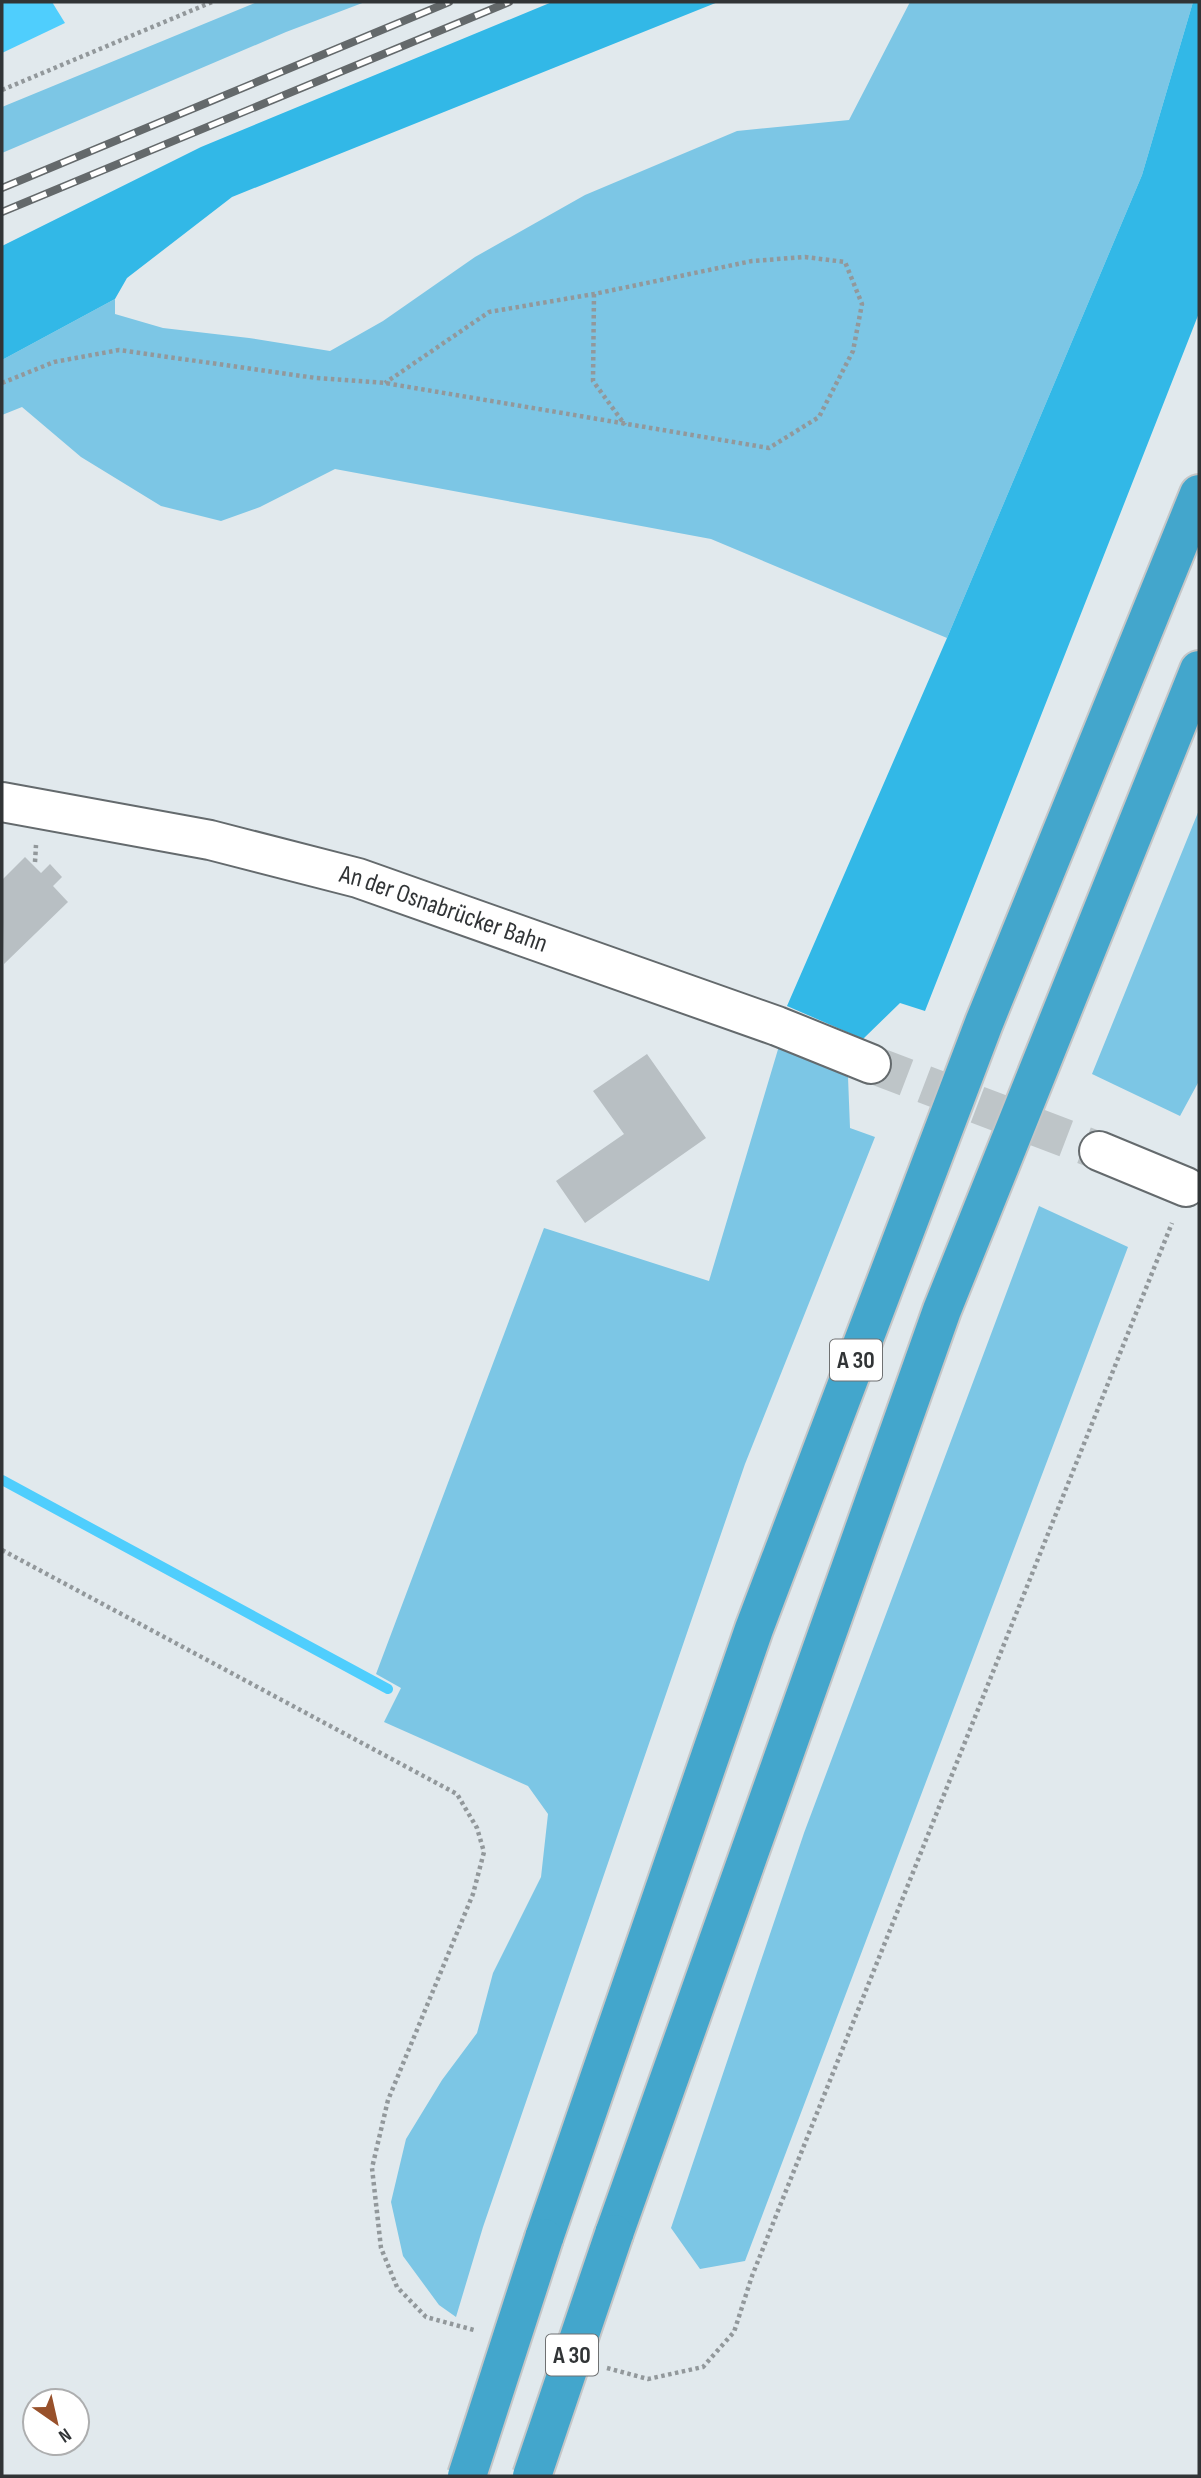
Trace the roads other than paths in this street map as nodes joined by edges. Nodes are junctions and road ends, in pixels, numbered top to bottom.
1 (1199, 494) edge
2 (1199, 670) edge
3 (2, 803) edge
4 (871, 1064) tunnel mouth
5 (1099, 1151) tunnel mouth
6 (1186, 1187) road end
7 (467, 2476) edge
8 (532, 2476) edge

1 - 7 highway, A 30, bridge
2 - 8 highway, A 30, bridge
3 - 4 street, An der Osnabrücker Bahn
5 - 6 street

